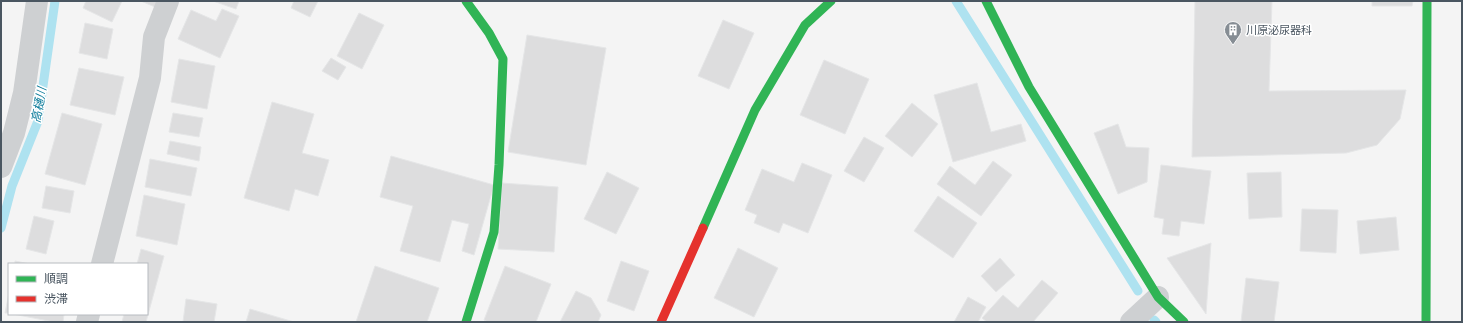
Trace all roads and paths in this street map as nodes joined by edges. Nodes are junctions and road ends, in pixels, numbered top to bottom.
1 (37, 1) edge
2 (168, 1) edge
3 (466, 1) edge
4 (831, 1) edge
5 (986, 1) edge
6 (1427, 1) edge
7 (2, 161) edge
8 (102, 263) edge
9 (1158, 297) junction
10 (466, 322) edge
11 (661, 322) edge
12 (1131, 322) edge
13 (1184, 322) edge
14 (1426, 322) edge

1 - 7 street
2 - 8 street
3 - 10 street
4 - 11 street
5 - 9 street
6 - 14 street
9 - 12 street
9 - 13 street

